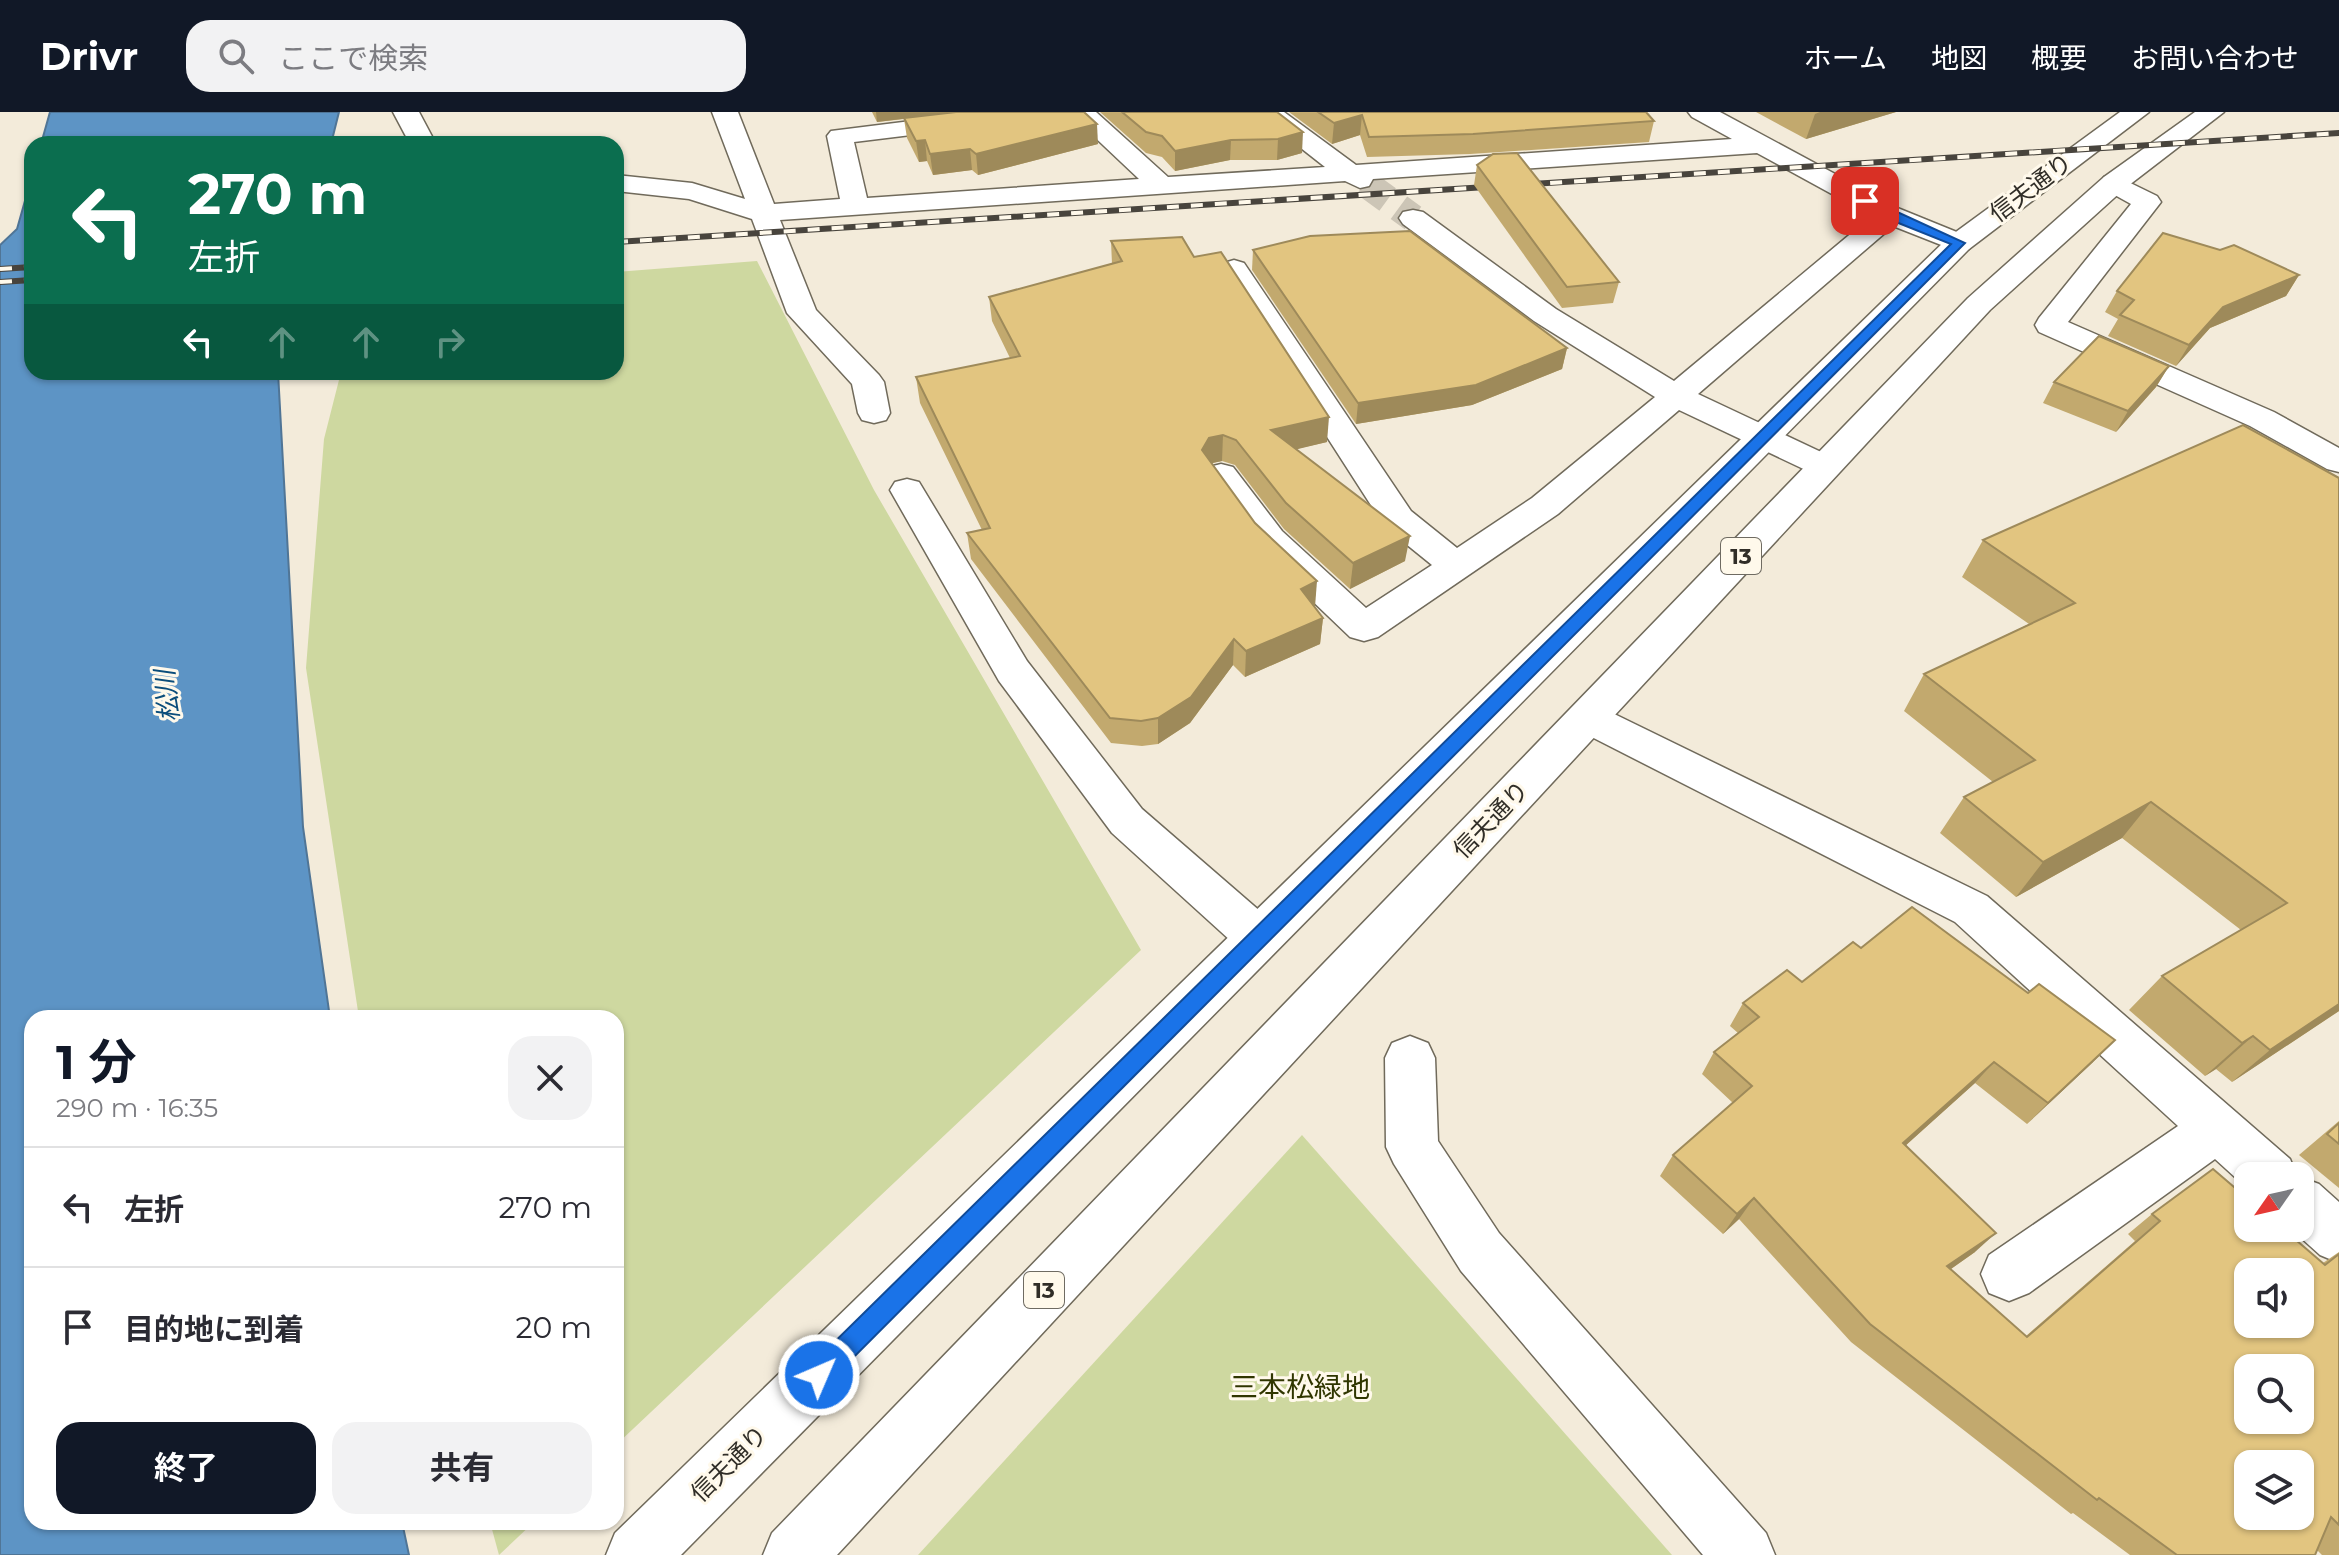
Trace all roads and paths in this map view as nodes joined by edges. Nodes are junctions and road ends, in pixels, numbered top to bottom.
1 (406, 112) edge
2 (725, 112) edge
3 (1081, 112) edge
4 (1268, 112) edge
5 (1701, 112) edge
6 (2136, 112) edge
7 (2211, 112) edge
8 (951, 124) edge
9 (419, 136) edge
10 (1762, 145) junction
11 (1358, 178) junction
12 (2114, 183) junction
13 (624, 184) edge
14 (1161, 185) junction
15 (855, 206) junction
16 (762, 213) junction
17 (1890, 215) junction
18 (1413, 218) tunnel mouth
19 (1959, 243) junction
20 (1234, 269) edge
21 (1676, 396) junction
22 (874, 413) dead end
23 (1761, 438) junction
24 (2339, 462) edge
25 (1824, 466) junction
26 (1221, 474) edge
27 (907, 490) dead end
28 (1455, 565) junction
29 (1588, 718) junction
30 (1243, 954) junction
31 (1410, 1058) dead end
32 (2217, 1128) junction
33 (2255, 1162) edge
34 (2314, 1215) edge
35 (2339, 1237) edge
36 (2009, 1274) dead end
37 (637, 1555) edge
38 (794, 1555) edge
39 (1744, 1555) edge

1 - 9 main road
2 - 16 main road
3 - 14 main road
4 - 11 main road
5 - 10 main road
6 - 19 main road, 信夫通り
7 - 12 main road, 信夫通り / 13
8 - 15 main road
10 - 11 main road
10 - 17 main road
11 - 14 main road
12 - 24 main road
12 - 25 main road, 信夫通り / 13
13 - 16 main road
14 - 15 main road
15 - 16 main road
16 - 22 main road
17 - 19 main road
17 - 21 main road
18 - 21 main road
19 - 23 main road, 信夫通り
20 - 28 main road
21 - 23 main road
21 - 28 main road
23 - 25 main road
23 - 30 main road, 信夫通り
25 - 29 main road, 信夫通り / 13
26 - 28 main road
27 - 30 main road
29 - 32 main road
29 - 38 main road, 信夫通り / 13
30 - 37 main road, 信夫通り
31 - 39 main road
32 - 33 main road
32 - 36 main road
34 - 35 main road

